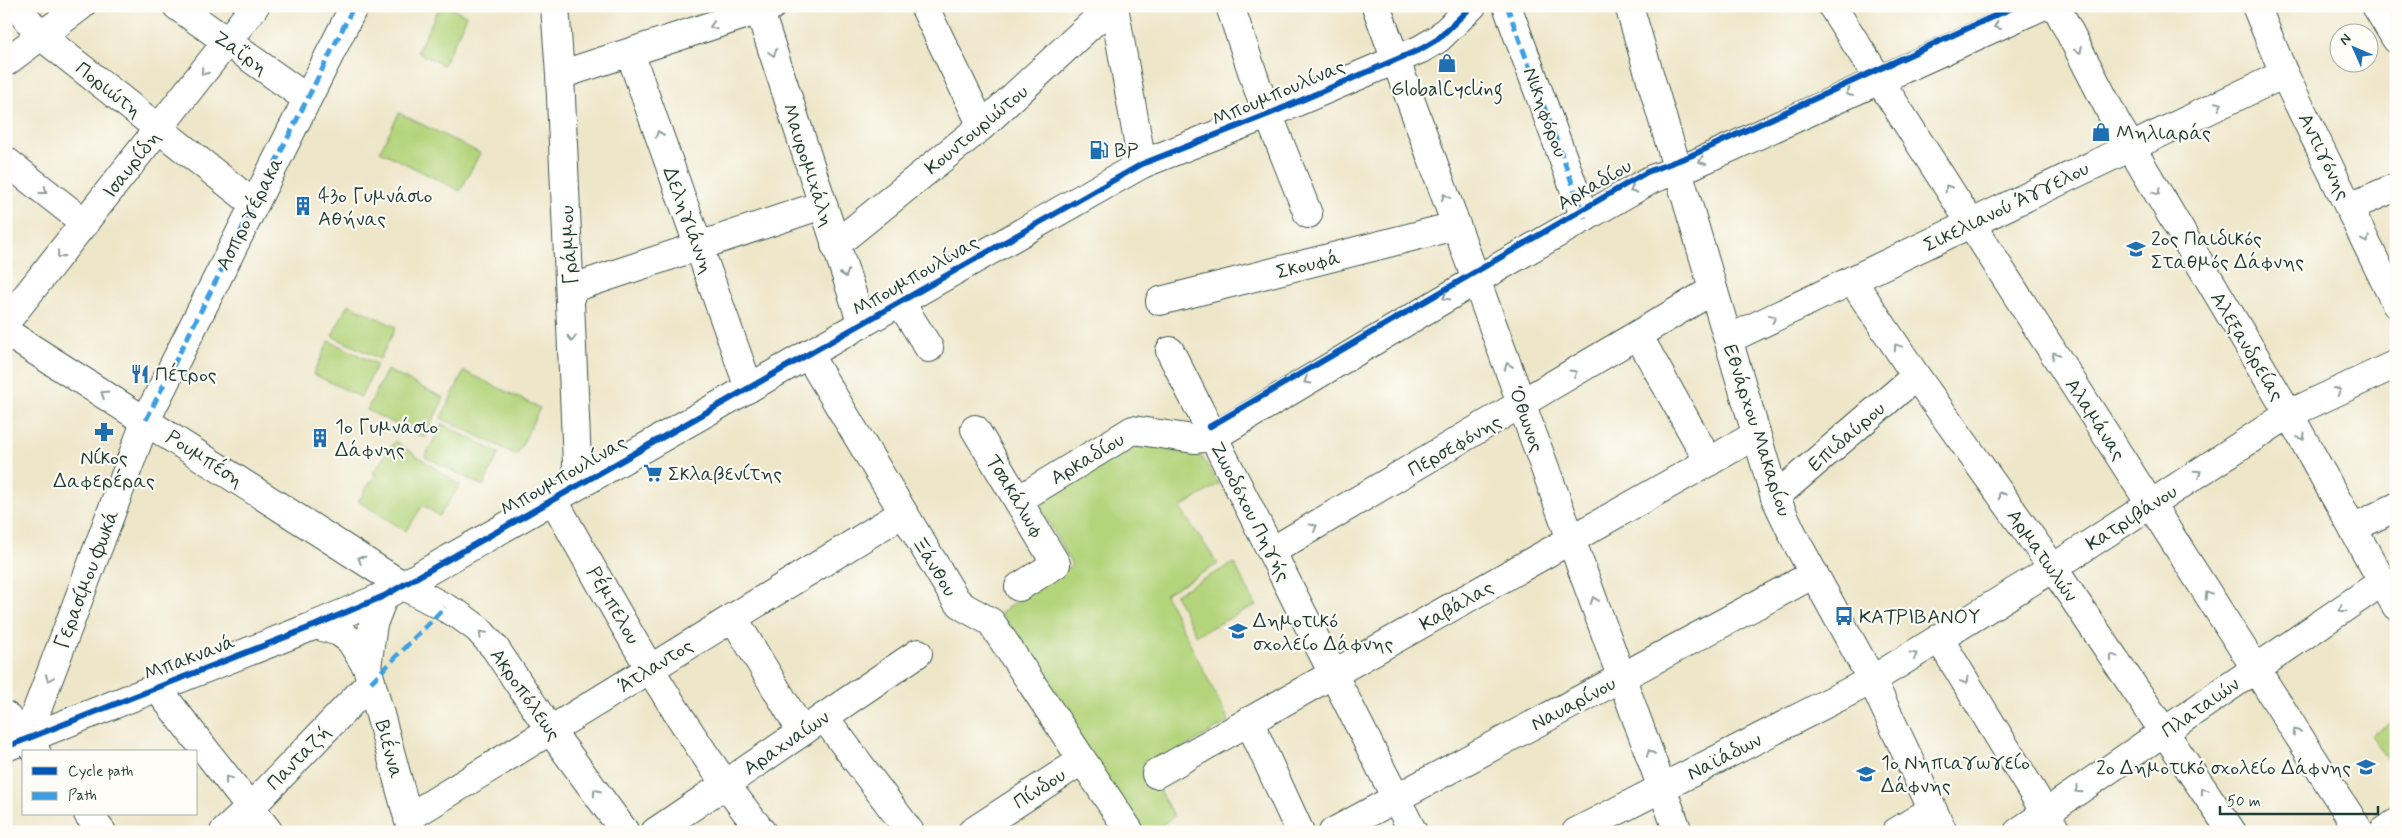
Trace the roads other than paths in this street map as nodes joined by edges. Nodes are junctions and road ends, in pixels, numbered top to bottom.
1 (16, 6) edge
2 (81, 6) edge
3 (176, 6) edge
4 (255, 6) edge
5 (354, 6) edge
6 (555, 6) edge
7 (924, 6) edge
8 (1112, 6) edge
9 (1230, 6) edge
10 (1376, 6) edge
11 (1472, 6) edge
12 (1507, 6) edge
13 (1630, 6) edge
14 (1832, 6) edge
15 (2042, 6) edge
16 (2056, 6) edge
17 (2256, 6) edge
18 (2376, 6) edge
19 (763, 8) edge
20 (41, 36) junction
21 (2396, 39) edge
22 (227, 42) junction
23 (630, 53) junction
24 (1395, 60) junction
25 (6, 62) edge
26 (2284, 74) junction
27 (560, 75) junction
28 (1879, 80) junction
29 (306, 98) junction
30 (1269, 114) junction
31 (982, 126) junction
32 (159, 128) junction
33 (2131, 147) junction
34 (6, 161) edge
35 (1142, 164) junction
36 (1677, 170) junction
37 (2396, 186) edge
38 (254, 204) junction
39 (822, 205) junction
40 (2350, 207) junction
41 (1308, 214) dead end
42 (1585, 218) junction
43 (85, 223) junction
44 (1971, 223) junction
45 (1455, 226) junction
46 (835, 245) junction
47 (699, 246) junction
48 (1476, 280) junction
49 (1852, 280) junction
50 (570, 290) junction
51 (1713, 290) junction
52 (1160, 301) dead end
53 (900, 302) junction
54 (2396, 304) edge
55 (6, 322) edge
56 (862, 324) junction
57 (6, 332) edge
58 (1638, 335) junction
59 (1729, 339) junction
60 (929, 348) dead end
61 (1170, 351) dead end
62 (808, 354) junction
63 (2396, 364) edge
64 (1916, 376) junction
65 (749, 388) junction
66 (1522, 405) junction
67 (2289, 414) junction
68 (146, 420) junction
69 (975, 429) dead end
70 (1756, 435) junction
71 (1214, 436) junction
72 (1709, 462) junction
73 (578, 485) junction
74 (1775, 497) junction
75 (553, 499) junction
76 (1018, 500) junction
77 (2150, 504) junction
78 (2396, 507) edge
79 (903, 513) junction
80 (2352, 528) junction
81 (1571, 540) junction
82 (1272, 552) junction
83 (2053, 568) junction
84 (1814, 574) junction
85 (2382, 582) junction
86 (1019, 587) dead end
87 (393, 591) junction
88 (2396, 606) edge
89 (733, 617) junction
90 (316, 626) junction
91 (1940, 640) junction
92 (918, 653) dead end
93 (650, 668) junction
94 (2256, 669) junction
95 (369, 674) junction
96 (1334, 674) junction
97 (1622, 677) junction
98 (1872, 680) junction
99 (157, 688) junction
100 (6, 716) edge
101 (824, 717) junction
102 (1249, 722) junction
103 (550, 730) junction
104 (802, 732) junction
105 (2164, 732) junction
106 (23, 746) edge
107 (1081, 760) junction
108 (1156, 774) dead end
109 (724, 785) junction
110 (1662, 788) junction
111 (1396, 798) junction
112 (250, 808) junction
113 (90, 816) edge
114 (1938, 821) edge
115 (2051, 822) edge
116 (2396, 824) edge
117 (410, 825) edge
118 (102, 832) edge
119 (224, 832) edge
120 (269, 832) edge
121 (625, 832) edge
122 (655, 832) edge
123 (762, 832) edge
124 (910, 832) edge
125 (972, 832) edge
126 (1130, 832) edge
127 (1300, 832) edge
128 (1333, 832) edge
129 (1413, 832) edge
130 (1576, 832) edge
131 (1678, 832) edge
132 (1896, 832) edge
133 (2018, 832) edge
134 (2232, 832) edge
135 (2360, 832) edge
136 (2384, 832) edge

1 - 20 street, Ποριώτη
2 - 20 street
3 - 22 street, Ζαΐρη
4 - 22 street, Ισαυρίδη
5 - 29 street, Ασπρογέρακα
6 - 27 street, Γράμμου
7 - 31 street
8 - 31 street, Κουντουριώτου
8 - 35 street
9 - 30 street
10 - 24 street, Όθωνος
11 - 24 street, Μπουμπουλίνας
12 - 42 street, Νικηφόρου
13 - 36 street, Εθνάρχου Μακαρίου
14 - 28 street, Αλαμάνας
15 -> 28 street, Αρκαδίου
16 -> 33 street, Αλεξανδρείας
17 - 26 street, Αντιγόνης
18 - 21 street
19 -> 23 street
19 -> 39 street, Μαυρομιχάλη
20 - 25 street
20 - 32 street, Ποριώτη
22 - 29 street, Ζαΐρη
22 -> 32 street, Ισαυρίδη
23 - 27 street
47 -> 23 street, Δεληγιάννη
24 - 30 street, Μπουμπουλίνας
45 -> 24 street, Όθωνος
33 -> 26 street, Σικελιανού Άγγελου
26 - 40 street, Αντιγόνης
27 - 50 street, Γράμμου
28 -> 36 street, Αρκαδίου
44 -> 28 street, Αλαμάνας
29 - 38 street, Ασπρογέρακα
30 - 35 street, Μπουμπουλίνας
30 - 41 street
31 - 46 street, Κουντουριώτου
32 - 38 street, Ποριώτη
32 - 43 street, Ισαυρίδη
33 - 44 street, Σικελιανού Άγγελου
33 -> 67 street, Αλεξανδρείας
34 -> 43 street
35 - 53 street, Μπουμπουλίνας
36 -> 42 street, Αρκαδίου
36 - 51 street, Εθνάρχου Μακαρίου
37 - 40 street
38 - 68 street, Ασπρογέρακα
39 - 46 street, Μαυρομιχάλη
39 - 47 street
40 -> 54 street, Αντιγόνης
42 - 48 street, Αρκαδίου
43 -> 55 street, Ισαυρίδη
44 - 49 street, Σικελιανού Άγγελου
77 -> 44 street, Αλαμάνας
45 - 48 street, Όθωνος
45 - 52 street, Σκουφά
46 -> 56 street, Μαυρομιχάλη
47 - 50 street
47 - 65 street, Δεληγιάννη
66 -> 48 street, Όθωνος
48 -> 71 street, Αρκαδίου
59 -> 49 street, Σικελιανού Άγγελου
64 -> 49 street, Αρματωλών
50 -> 73 street, Γράμμου
51 - 58 street, Περσεφόνης
51 - 59 street, Εθνάρχου Μακαρίου
53 - 56 street, Μπουμπουλίνας
53 - 60 street
56 - 62 street, Μπουμπουλίνας
68 -> 57 street, Ρουμπέση
66 -> 58 street, Περσεφόνης
58 - 72 street
59 - 70 street, Εθνάρχου Μακαρίου
61 - 71 street, Ζωοδόχου Πηγής
62 - 65 street, Μπουμπουλίνας
62 - 79 street, Ξάνθου
67 -> 63 street, Κατριβάνου
64 - 74 street, Επιδαύρου
83 -> 64 street, Αρματωλών
65 - 73 street, Μπουμπουλίνας
66 - 81 street, Όθωνος
82 -> 66 street, Περσεφόνης
77 -> 67 street, Κατριβάνου
67 -> 80 street, Αλεξανδρείας
87 -> 68 street, Ρουμπέση
68 -> 106 street, Γερασίμου Φωκά
69 - 76 street, Τσακάλωφ
70 - 72 street, Καβάλας
70 - 74 street, Εθνάρχου Μακαρίου
71 - 76 street, Αρκαδίου
71 - 82 street, Ζωοδόχου Πηγής
72 - 81 street, Καβάλας
73 - 75 street, Μπουμπουλίνας
74 - 84 street, Εθνάρχου Μακαρίου
75 - 87 street, Μπουμπουλίνας
75 - 93 street, Ρέμπελου
76 - 86 street, Τσακάλωφ
77 - 83 street, Κατριβάνου
94 -> 77 street, Αλαμάνας
78 - 80 street
79 - 89 street, Άτλαντος
79 - 107 street, Ξάνθου
80 - 85 street, Αλεξανδρείας
81 - 96 street, Καβάλας
97 -> 81 street, Όθωνος
82 - 96 street, Ζωοδόχου Πηγής
83 - 91 street, Κατριβάνου
105 -> 83 street, Αρματωλών
84 - 97 street, Ναυαρίνου
84 - 98 street, Εθνάρχου Μακαρίου
85 - 88 street, Αλεξανδρείας
85 -> 94 street, Πλαταιών
87 - 90 street, Μπακνανά
87 - 95 street, Βιέννα
103 -> 87 street, Ακροπόλεως
89 - 93 street, Άτλαντος
89 - 104 street
90 - 95 street, Βιέννα
90 - 99 street, Μπακνανά
98 -> 91 street, Κατριβάνου
91 -> 115 street
92 - 101 street, Αραχναίων
93 - 103 street, Άτλαντος
93 - 109 street, Ρέμπελου
94 - 105 street, Πλαταιών
135 -> 94 street, Αλαμάνας
95 - 112 street, Πανταζή
95 - 117 street, Βιέννα
96 - 102 street, Καβάλας
96 - 111 street, Ζωοδόχου Πηγής
110 -> 97 street, Όθωνος
97 - 111 street, Ναυαρίνου
98 - 110 street, Ναϊάδων
98 - 114 street, Εθνάρχου Μακαρίου
99 - 106 street, Μπακνανά
112 -> 99 street
100 - 106 street
101 - 104 street, Αραχναίων
101 - 124 street
102 - 108 street, Καβάλας
102 - 127 street
103 - 117 street, Άτλαντος
121 -> 103 street, Ακροπόλεως
104 - 109 street, Αραχναίων
105 -> 115 street, Πλαταιών
134 -> 105 street, Αρματωλών
107 - 125 street, Πίνδου
107 - 126 street, Ξάνθου
109 - 122 street, Αραχναίων
109 - 123 street, Ρέμπελου
110 - 130 street, Ναϊάδων
110 - 131 street, Όθωνος
111 - 128 street, Ναυαρίνου
111 - 129 street, Ζωοδόχου Πηγής
112 - 119 street, Πανταζή
112 - 120 street
113 - 118 street
114 - 132 street
115 - 133 street, Πλαταιών
116 - 136 street

